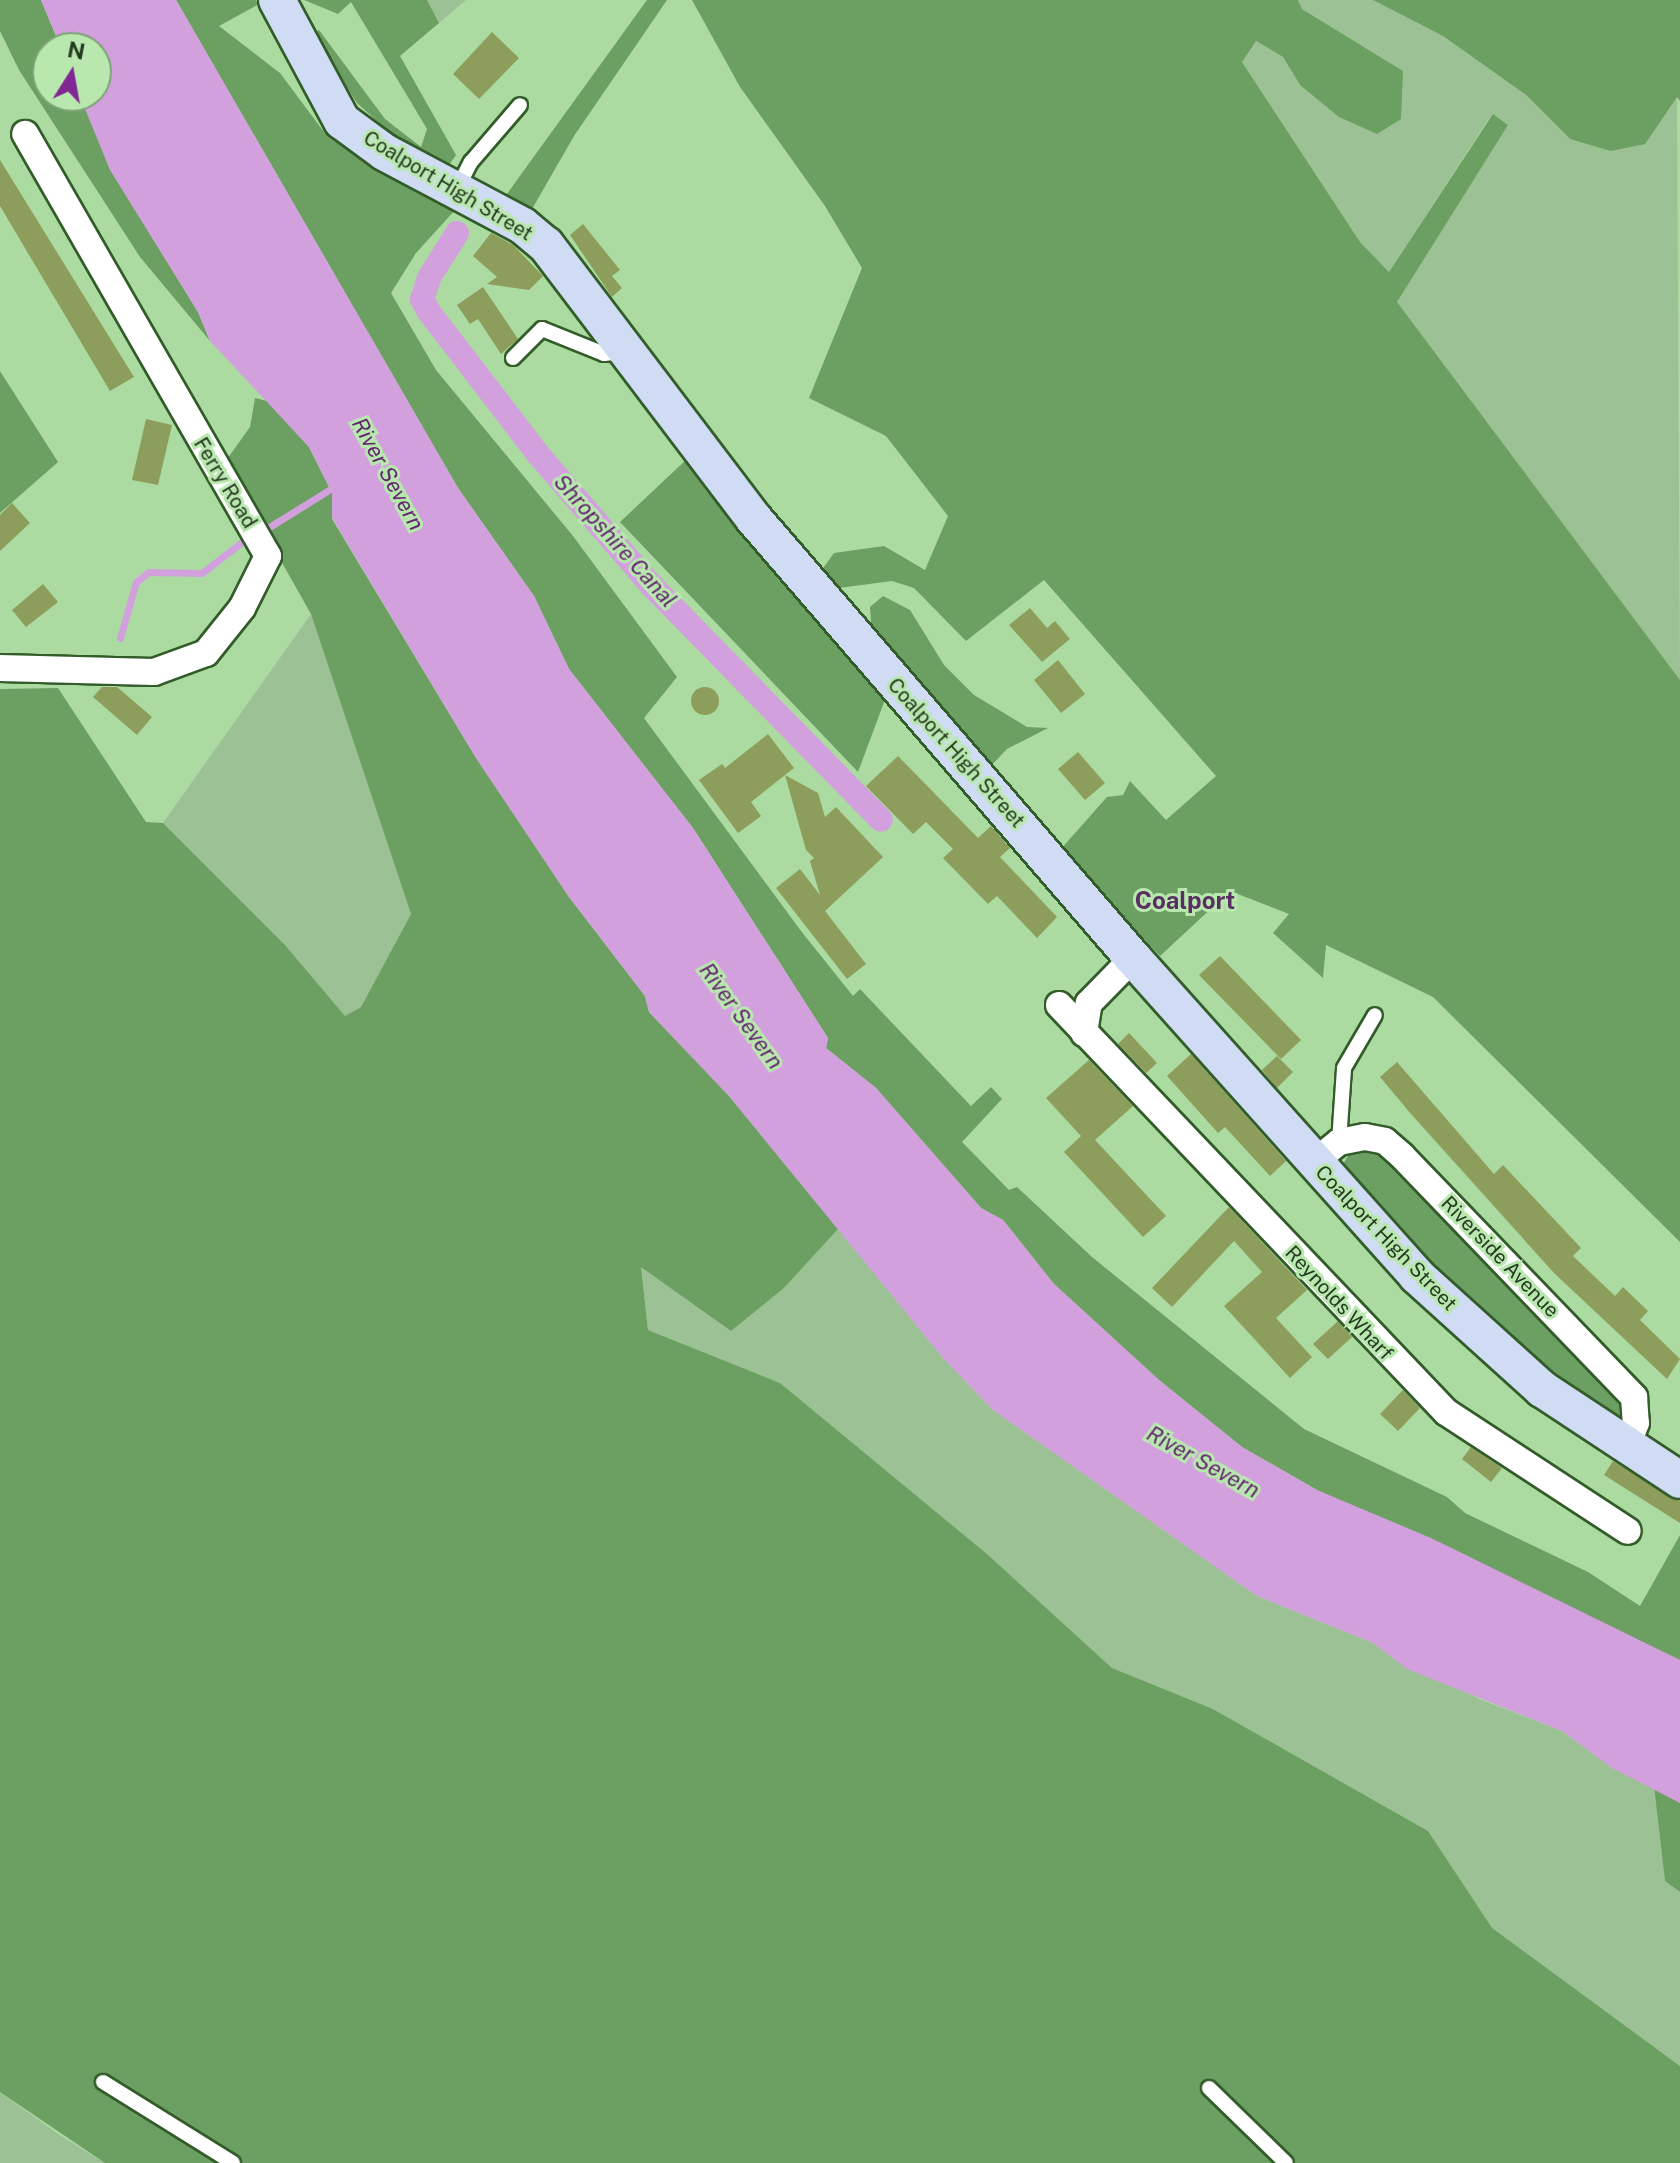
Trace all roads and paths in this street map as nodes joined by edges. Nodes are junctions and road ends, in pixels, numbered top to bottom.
1 (277, 0) edge
2 (520, 105) dead end
3 (25, 134) dead end
4 (457, 189) junction
5 (625, 351) junction
6 (513, 358) dead end
7 (2, 663) edge
8 (1133, 958) junction
9 (1059, 1005) dead end
10 (1375, 1015) dead end
11 (1084, 1033) junction
12 (1326, 1152) junction
13 (1627, 1445) junction
14 (1680, 1480) edge
15 (1628, 1531) dead end
16 (103, 2082) dead end
17 (1209, 2088) dead end
18 (233, 2163) edge
19 (1286, 2163) edge

1 - 4 street, Coalport High Street
2 - 4 lane
3 - 7 street, Ferry Road
4 - 5 street, Coalport High Street
5 - 6 lane
5 - 8 street, Coalport High Street
8 - 11 street
8 - 12 street, Coalport High Street
9 - 11 street, Reynolds Wharf
10 - 12 lane
11 - 15 street, Reynolds Wharf
12 - 13 street, Coalport High Street
12 - 13 street, Riverside Avenue
13 - 14 street, Coalport High Street
16 - 18 lane
17 - 19 lane

